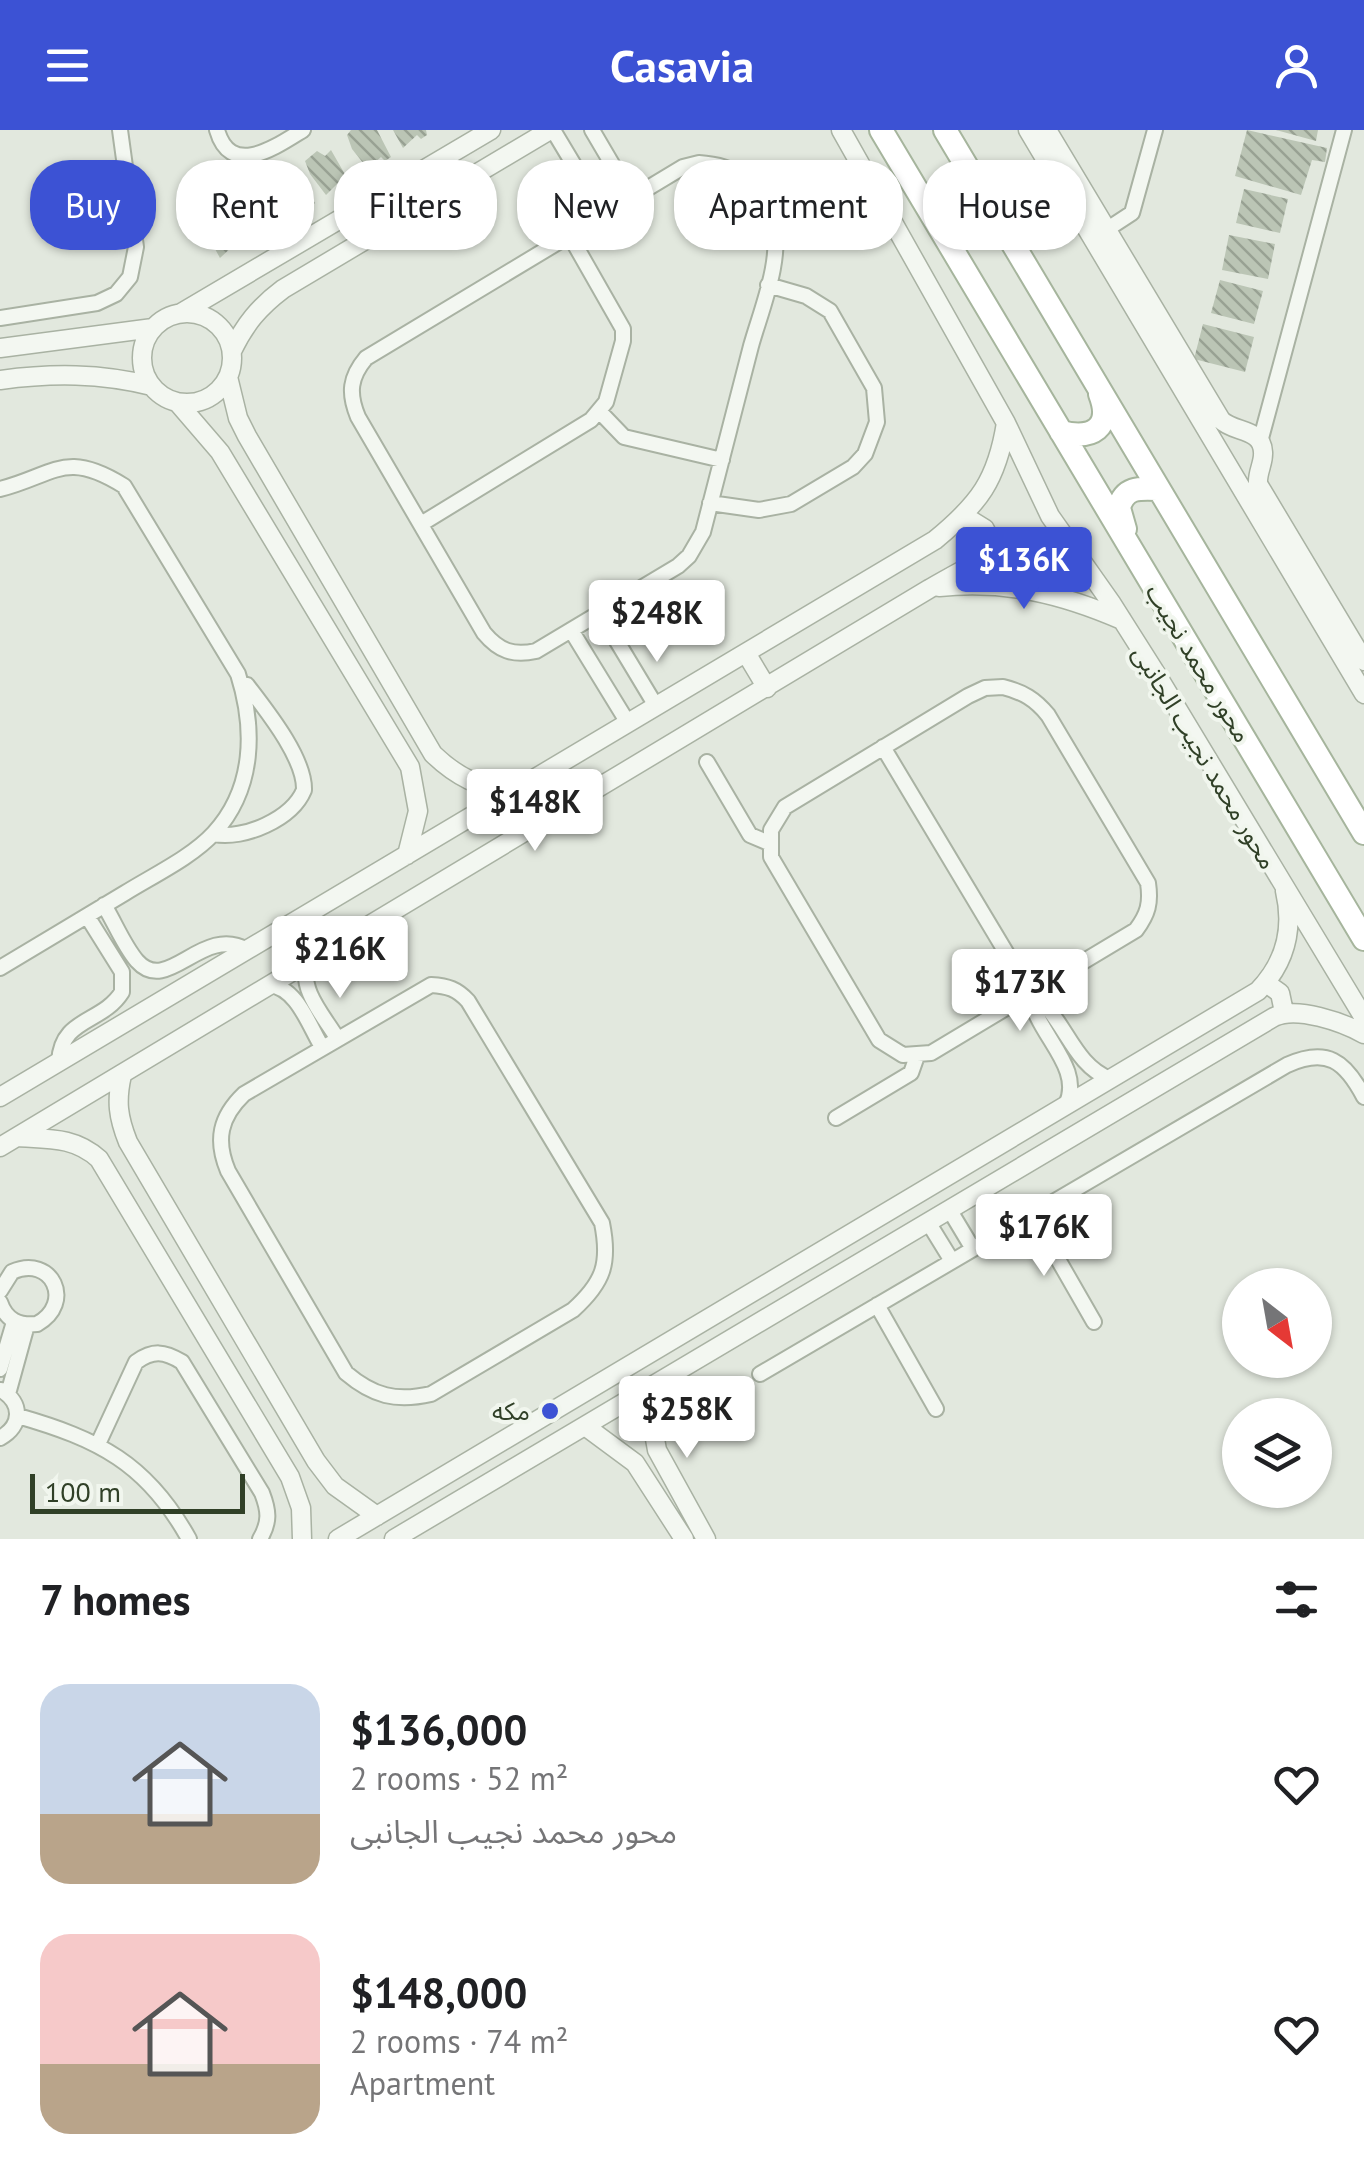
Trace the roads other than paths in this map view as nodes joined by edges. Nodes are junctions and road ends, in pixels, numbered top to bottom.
1 (120, 130) edge
2 (218, 130) edge
3 (303, 130) edge
4 (492, 130) edge
5 (552, 130) edge
6 (592, 130) edge
7 (840, 130) edge
8 (881, 130) edge
9 (945, 130) edge
10 (1028, 130) edge
11 (1047, 130) edge
12 (1155, 130) edge
13 (1344, 130) edge
14 (570, 160) edge
15 (610, 160) edge
16 (654, 185) edge
17 (1099, 234) junction
18 (547, 250) edge
19 (578, 250) edge
20 (768, 286) junction
21 (181, 313) junction
22 (0, 318) edge
23 (154, 328) junction
24 (0, 348) edge
25 (232, 351) junction
26 (228, 377) junction
27 (0, 380) edge
28 (1096, 382) junction
29 (152, 386) junction
30 (178, 402) junction
31 (600, 412) junction
32 (1006, 423) junction
33 (1236, 430) junction
34 (1061, 432) junction
35 (1260, 442) junction
36 (1217, 446) junction
37 (722, 460) junction
38 (1259, 468) junction
39 (1236, 477) junction
40 (0, 489) edge
41 (1158, 489) junction
42 (710, 502) junction
43 (964, 516) junction
44 (420, 524) junction
45 (1067, 542) junction
46 (1130, 548) junction
47 (993, 553) junction
48 (929, 589) junction
49 (600, 613) junction
50 (1122, 620) junction
51 (571, 630) junction
52 (746, 653) junction
53 (1364, 661) edge
54 (238, 674) junction
55 (766, 688) junction
56 (1364, 694) edge
57 (656, 706) junction
58 (628, 723) junction
59 (883, 748) junction
60 (706, 762) dead end
61 (513, 791) junction
62 (1364, 833) edge
63 (214, 834) junction
64 (769, 843) junction
65 (406, 855) junction
66 (1285, 891) junction
67 (104, 905) junction
68 (87, 916) junction
69 (1364, 939) edge
70 (247, 950) junction
71 (308, 962) junction
72 (0, 968) edge
73 (1266, 983) junction
74 (269, 986) junction
75 (1031, 994) junction
76 (1284, 1012) junction
77 (1364, 1018) edge
78 (1364, 1034) edge
79 (337, 1038) junction
80 (322, 1047) junction
81 (917, 1056) junction
82 (58, 1062) junction
83 (122, 1074) junction
84 (1110, 1079) junction
85 (0, 1097) edge
86 (1364, 1097) edge
87 (1066, 1105) junction
88 (836, 1118) dead end
89 (18, 1137) junction
90 (0, 1147) edge
91 (949, 1210) junction
92 (1032, 1214) junction
93 (928, 1222) junction
94 (834, 1244) junction
95 (973, 1248) junction
96 (952, 1261) junction
97 (849, 1269) junction
98 (0, 1291) edge
99 (0, 1302) edge
100 (877, 1304) junction
101 (1094, 1322) dead end
102 (20, 1323) junction
103 (0, 1369) edge
104 (760, 1374) dead end
105 (646, 1389) junction
106 (4, 1392) edge
107 (936, 1409) dead end
108 (18, 1416) junction
109 (585, 1426) junction
110 (0, 1438) edge
111 (98, 1444) junction
112 (377, 1516) junction
113 (189, 1539) edge
114 (260, 1539) edge
115 (302, 1539) edge
116 (338, 1539) edge
117 (394, 1539) edge
118 (684, 1539) edge
119 (706, 1539) edge

1 - 22 street
2 - 3 street
4 - 21 street
5 - 14 street
5 - 25 street
6 - 15 street
7 - 32 street, محور محمد نجيب الجانبى
8 - 34 main road, محور محمد نجيب
9 - 28 main road
10 - 17 street
11 - 17 street
12 - 17 street
13 - 35 street
16 - 20 street
17 - 33 street
17 - 36 street
18 - 44 street
19 - 31 street
20 - 37 street
20 - 42 street
21 - 23 street
21 - 25 street
23 - 24 street
23 - 29 street
25 - 26 street
26 - 30 street
26 - 61 street
27 - 29 street
28 - 34 main road
28 - 41 main road
29 - 30 street
30 - 65 street
31 - 37 street
31 - 44 street
32 - 43 street
32 - 45 street, محور محمد نجيب الجانبى
33 - 35 street
33 - 36 street
34 - 46 main road, محور محمد نجيب
35 - 38 street
36 - 39 street
37 - 42 street
38 - 39 street
38 - 53 street
39 - 56 street
40 - 54 street
41 - 46 main road
41 - 62 main road
42 - 49 street
43 - 47 street
43 - 52 street
44 - 51 street
45 - 47 street
45 - 50 street, محور محمد نجيب الجانبى
46 - 69 main road, محور محمد نجيب
47 - 48 street
48 - 50 street
48 - 55 street
49 - 51 street
49 - 57 street
50 - 66 street, محور محمد نجيب الجانبى
51 - 58 street
52 - 55 street
52 - 57 street
54 - 63 street
54 - 63 street
55 - 71 street
57 - 58 street
58 - 61 street
59 - 64 street
59 - 75 street
59 - 75 street
60 - 64 street
61 - 65 street
63 - 67 street
64 - 81 street
65 - 70 street
66 - 73 street
66 - 77 street, محور محمد نجيب الجانبى
67 - 68 street
67 - 70 street
68 - 72 street
68 - 82 street
70 - 82 street
71 - 74 street
71 - 79 street
73 - 76 street
73 - 84 street
74 - 80 street
74 - 83 street
75 - 81 street
75 - 84 street
75 - 87 street
76 - 78 street
76 - 91 street
79 - 80 street
79 - 80 street
81 - 88 street
82 - 85 street
83 - 89 street
83 - 112 street
84 - 87 street
86 - 92 street
87 - 94 street
89 - 90 street
89 - 115 street
91 - 93 street
91 - 95 street
92 - 95 street
92 - 101 street
93 - 96 street
93 - 97 street
94 - 97 street
94 - 112 street
95 - 96 street
96 - 100 street
97 - 105 street
98 - 102 street
99 - 102 street
100 - 104 street
100 - 107 street
102 - 103 street
102 - 106 street
105 - 109 street
105 - 119 street
106 - 108 street
108 - 110 street
108 - 111 street
109 - 117 street
109 - 118 street
111 - 113 street
111 - 114 street
112 - 116 street

